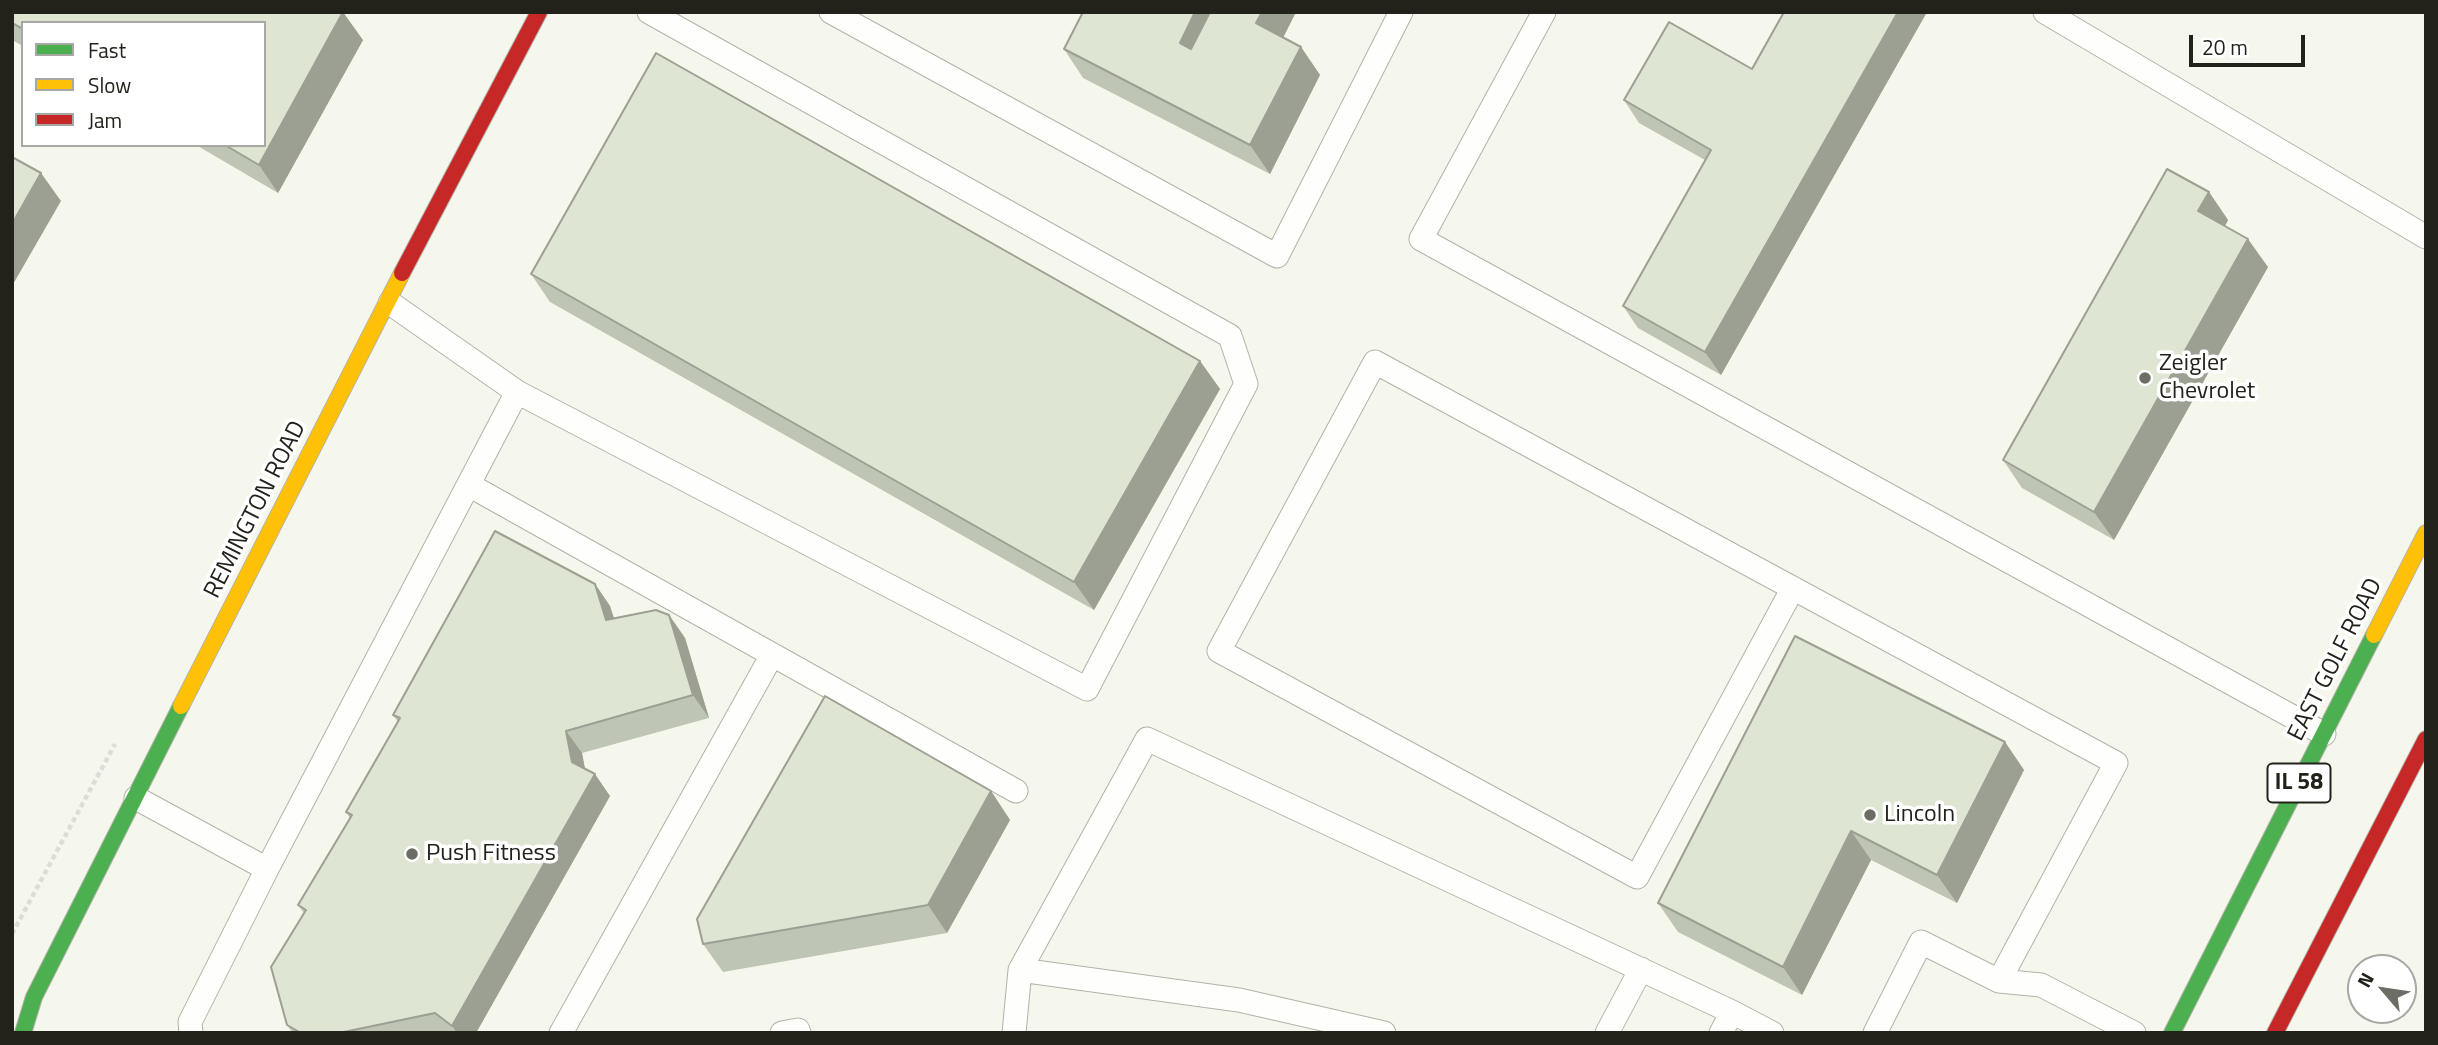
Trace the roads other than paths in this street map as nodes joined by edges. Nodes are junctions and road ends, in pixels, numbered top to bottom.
1 (539, 12) edge
2 (649, 12) edge
3 (831, 12) edge
4 (1401, 12) edge
5 (1544, 12) edge
6 (2045, 12) edge
7 (2426, 237) edge
8 (390, 303) junction
9 (517, 392) junction
10 (469, 485) junction
11 (2426, 533) edge
12 (1793, 588) junction
13 (772, 655) junction
14 (2324, 734) junction
15 (2426, 739) edge
16 (1016, 791) dead end
17 (136, 798) junction
18 (267, 869) junction
19 (1020, 970) junction
20 (1641, 970) junction
21 (1999, 981) junction
22 (1732, 1012) junction
23 (23, 1033) edge
24 (191, 1033) edge
25 (561, 1033) edge
26 (782, 1033) edge
27 (799, 1033) edge
28 (1014, 1033) edge
29 (1384, 1033) edge
30 (1607, 1033) edge
31 (1721, 1033) edge
32 (1772, 1033) edge
33 (1875, 1033) edge
34 (2133, 1033) edge
35 (2172, 1033) edge
36 (2275, 1033) edge

1 - 8 street, REMINGTON ROAD
2 - 9 lane
3 - 4 lane
5 - 14 lane
6 - 7 lane
8 - 9 lane
8 - 17 street, REMINGTON ROAD
9 - 10 lane
10 - 13 lane
10 - 18 lane
11 - 14 street, EAST GOLF ROAD / IL 58
12 - 12 lane
12 - 21 lane
13 - 16 lane
13 - 25 lane
14 - 35 street, EAST GOLF ROAD / IL 58
15 - 36 street
17 - 18 lane
17 - 23 street, REMINGTON ROAD
18 - 24 lane
19 - 20 lane
19 - 28 lane
19 - 29 lane
20 - 22 lane
20 - 30 lane
21 - 33 lane
21 - 34 lane
22 - 31 lane
22 - 32 lane
26 - 27 lane

